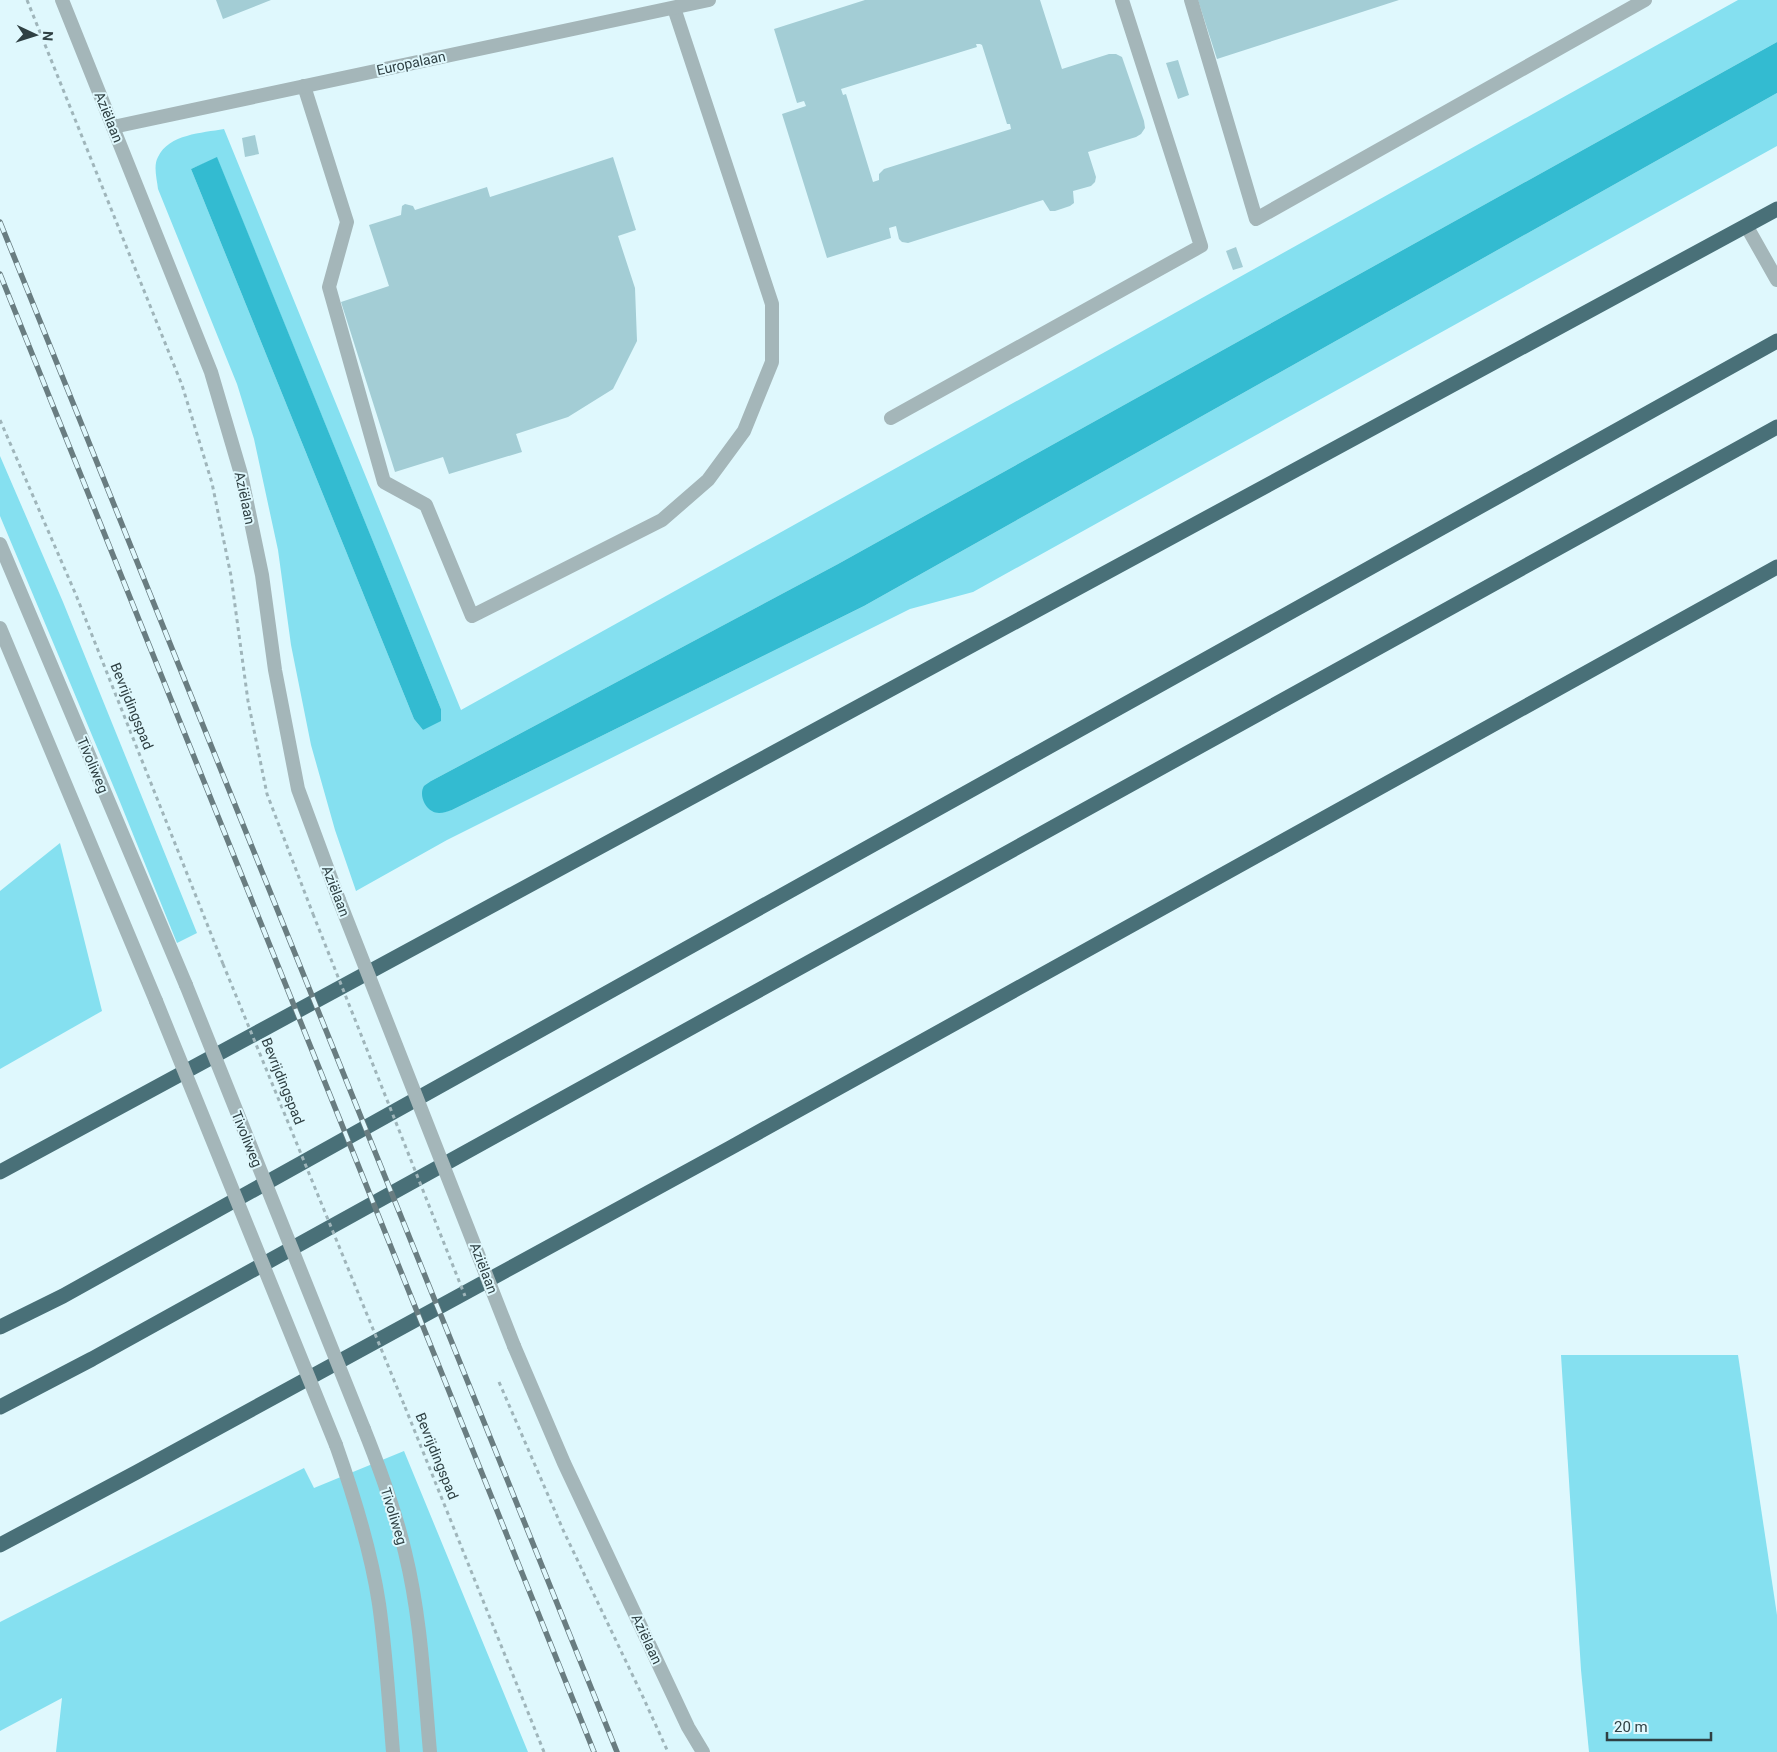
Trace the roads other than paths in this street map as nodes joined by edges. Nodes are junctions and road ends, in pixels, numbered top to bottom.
1 (62, 0) edge
2 (709, 0) edge
3 (1122, 0) edge
4 (1191, 0) edge
5 (1645, 0) edge
6 (674, 8) junction
7 (304, 86) junction
8 (113, 127) junction
9 (1777, 209) edge
10 (1747, 226) junction
11 (1777, 280) edge
12 (1777, 341) edge
13 (891, 418) dead end
14 (1777, 427) edge
15 (0, 544) edge
16 (1777, 567) edge
17 (0, 628) edge
18 (0, 1172) edge
19 (0, 1327) edge
20 (0, 1407) edge
21 (0, 1544) edge
22 (393, 1752) edge
23 (430, 1752) edge
24 (703, 1752) edge

1 - 8 street, Aziëlaan
2 - 6 street, Europalaan
3 - 13 street
4 - 5 street
6 - 7 street, Europalaan
6 - 7 street
7 - 8 street, Europalaan
8 - 24 street, Aziëlaan, bridge
9 - 10 highway
10 - 11 street
10 - 18 highway
12 - 19 highway
14 - 20 highway
15 - 23 street, Tivoliweg, bridge
16 - 21 highway
17 - 22 street, bridge

